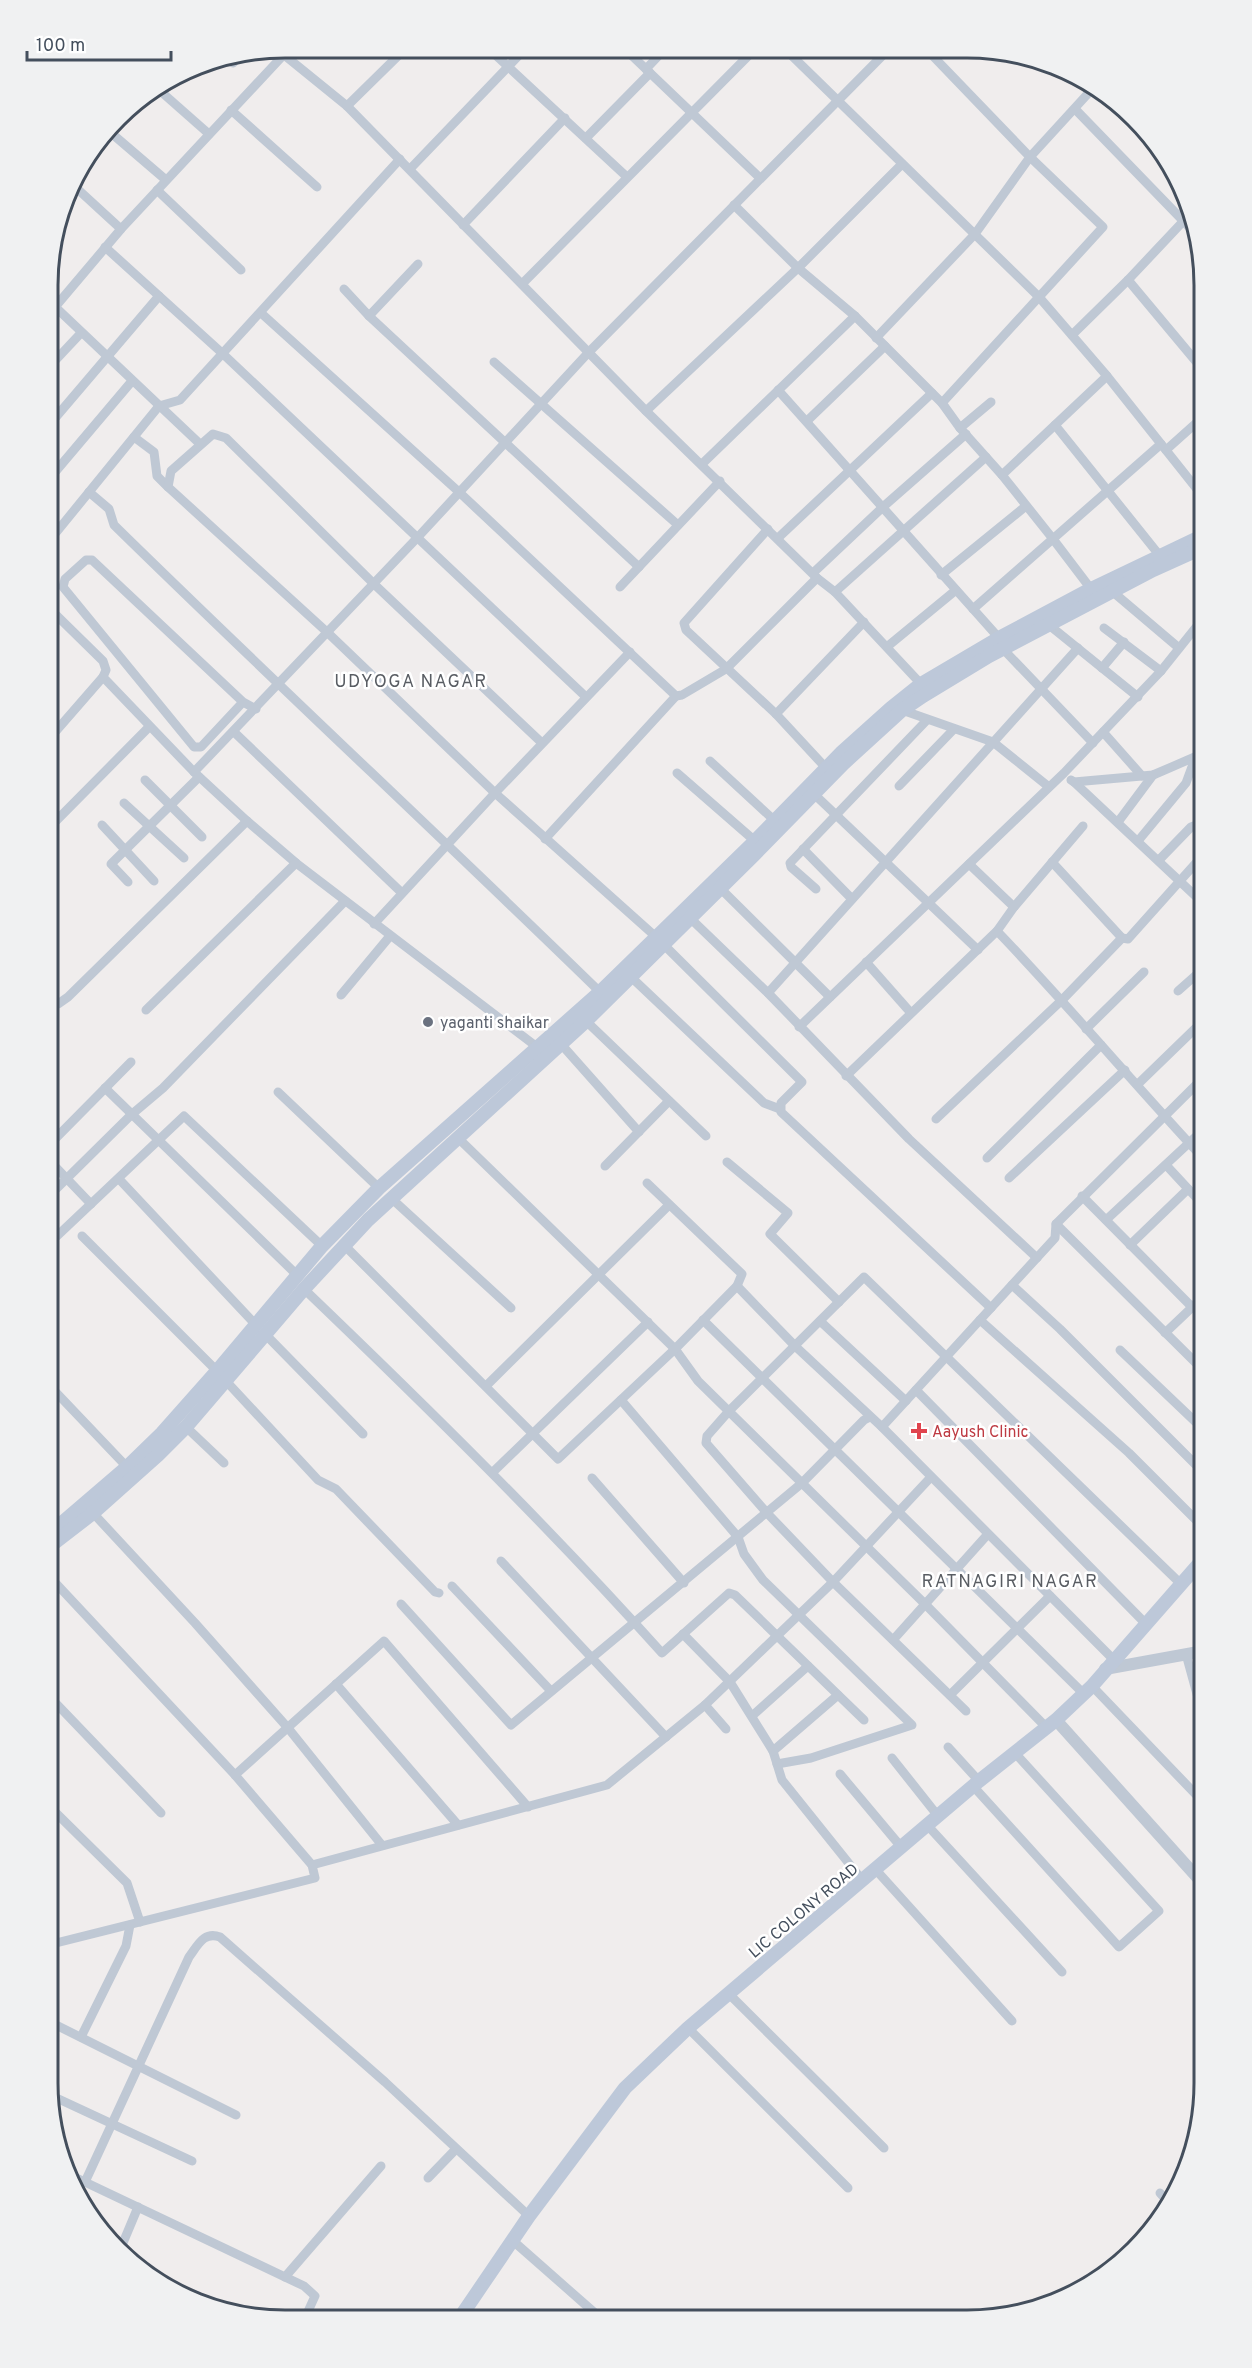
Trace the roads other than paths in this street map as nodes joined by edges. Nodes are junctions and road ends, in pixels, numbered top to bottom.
1 (276, 59) edge
2 (292, 59) edge
3 (395, 59) edge
4 (499, 59) edge
5 (515, 59) edge
6 (635, 59) edge
7 (657, 59) edge
8 (745, 59) edge
9 (795, 59) edge
10 (879, 59) edge
11 (936, 59) edge
12 (507, 67) junction
13 (648, 71) junction
14 (164, 94) edge
15 (1088, 94) edge
16 (838, 101) junction
17 (347, 106) junction
18 (1075, 109) junction
19 (231, 110) junction
20 (691, 113) junction
21 (565, 118) junction
22 (209, 134) junction
23 (115, 136) edge
24 (586, 138) junction
25 (1030, 157) junction
26 (400, 159) junction
27 (902, 164) junction
28 (410, 169) junction
29 (627, 177) junction
30 (760, 178) junction
31 (166, 180) junction
32 (317, 187) dead end
33 (157, 190) junction
34 (79, 191) edge
35 (734, 205) junction
36 (1183, 219) edge
37 (1184, 220) edge
38 (464, 225) junction
39 (121, 229) junction
40 (975, 234) junction
41 (105, 247) junction
42 (418, 264) dead end
43 (798, 268) junction
44 (241, 270) dead end
45 (1128, 280) junction
46 (522, 284) junction
47 (344, 289) dead end
48 (159, 296) junction
49 (1039, 297) junction
50 (58, 301) edge
51 (58, 313) edge
52 (261, 313) junction
53 (369, 316) junction
54 (855, 316) junction
55 (81, 333) junction
56 (1072, 334) junction
57 (876, 338) junction
58 (885, 346) junction
59 (222, 353) junction
60 (588, 353) junction
61 (58, 357) edge
62 (107, 358) junction
63 (1194, 359) edge
64 (494, 363) dead end
65 (1107, 376) junction
66 (132, 381) junction
67 (778, 390) junction
68 (932, 393) junction
69 (991, 402) dead end
70 (542, 403) junction
71 (942, 403) junction
72 (159, 406) junction
73 (646, 411) junction
74 (58, 415) edge
75 (807, 421) junction
76 (1194, 424) edge
77 (1055, 425) junction
78 (963, 431) junction
79 (134, 437) junction
80 (506, 442) junction
81 (200, 444) junction
82 (1163, 447) junction
83 (986, 457) junction
84 (702, 464) junction
85 (58, 469) edge
86 (851, 470) junction
87 (1002, 475) junction
88 (720, 481) junction
89 (1194, 486) edge
90 (168, 487) junction
91 (1108, 491) junction
92 (89, 492) junction
93 (459, 492) junction
94 (1026, 506) junction
95 (882, 507) junction
96 (678, 525) junction
97 (768, 529) junction
98 (58, 530) edge
99 (903, 530) junction
100 (418, 537) junction
101 (778, 538) junction
102 (1053, 538) junction
103 (1194, 540) edge
104 (1194, 552) edge
105 (1160, 556) junction
106 (639, 567) junction
107 (815, 575) junction
108 (942, 575) junction
109 (374, 584) junction
110 (620, 586) dead end
111 (1091, 589) junction
112 (956, 590) junction
113 (835, 592) junction
114 (1113, 592) junction
115 (973, 609) junction
116 (58, 617) edge
117 (864, 622) junction
118 (1049, 625) junction
119 (1104, 628) dead end
120 (1194, 631) edge
121 (328, 633) junction
122 (1124, 642) junction
123 (1001, 644) junction
124 (888, 646) junction
125 (1078, 648) junction
126 (1179, 648) junction
127 (630, 652) junction
128 (1102, 668) junction
129 (726, 669) junction
130 (1161, 671) junction
131 (103, 677) junction
132 (279, 684) junction
133 (921, 684) junction
134 (1041, 688) junction
135 (676, 696) junction
136 (586, 697) junction
137 (1138, 697) junction
138 (243, 702) junction
139 (256, 708) junction
140 (898, 708) junction
141 (776, 714) junction
142 (927, 720) junction
143 (149, 727) junction
144 (954, 729) junction
145 (58, 730) edge
146 (234, 732) junction
147 (1103, 732) junction
148 (993, 742) junction
149 (542, 743) junction
150 (1093, 743) junction
151 (1194, 757) edge
152 (710, 761) dead end
153 (1194, 766) edge
154 (826, 768) junction
155 (677, 773) dead end
156 (1064, 773) junction
157 (196, 775) junction
158 (1154, 775) junction
159 (1142, 776) junction
160 (145, 780) dead end
161 (1074, 783) junction
162 (899, 786) dead end
163 (1049, 787) junction
164 (495, 793) junction
165 (814, 794) junction
166 (124, 803) dead end
167 (172, 806) junction
168 (836, 814) junction
169 (58, 819) edge
170 (775, 821) junction
171 (247, 822) junction
172 (1118, 822) junction
173 (102, 825) dead end
174 (150, 826) junction
175 (1083, 826) dead end
176 (1194, 826) edge
177 (202, 837) dead end
178 (545, 839) junction
179 (754, 841) junction
180 (1138, 841) junction
181 (448, 844) junction
182 (803, 849) junction
183 (125, 851) junction
184 (184, 858) dead end
185 (1159, 860) junction
186 (886, 862) junction
187 (1052, 862) junction
188 (296, 863) junction
189 (969, 864) junction
190 (1194, 865) edge
191 (154, 880) dead end
192 (128, 882) dead end
193 (1179, 882) junction
194 (721, 889) junction
195 (816, 889) dead end
196 (402, 893) junction
197 (1194, 893) edge
198 (852, 899) junction
199 (345, 901) junction
200 (928, 902) junction
201 (1014, 907) junction
202 (690, 918) junction
203 (374, 924) junction
204 (997, 931) junction
205 (390, 936) junction
206 (1122, 938) junction
207 (659, 940) junction
208 (978, 950) junction
209 (795, 962) junction
210 (866, 962) junction
211 (1144, 972) dead end
212 (631, 977) junction
213 (1194, 977) edge
214 (1178, 991) dead end
215 (600, 992) junction
216 (768, 993) junction
217 (341, 995) dead end
218 (830, 997) junction
219 (1063, 999) junction
220 (58, 1004) edge
221 (146, 1010) dead end
222 (911, 1013) junction
223 (586, 1021) junction
224 (800, 1027) junction
225 (1086, 1029) junction
226 (1194, 1030) edge
227 (561, 1044) junction
228 (1101, 1046) junction
229 (543, 1052) junction
230 (131, 1062) dead end
231 (1125, 1070) junction
232 (846, 1076) junction
233 (1138, 1084) junction
234 (1194, 1086) edge
235 (105, 1088) junction
236 (278, 1092) dead end
237 (669, 1101) junction
238 (780, 1109) junction
239 (1164, 1114) junction
240 (131, 1115) junction
241 (936, 1119) dead end
242 (639, 1132) junction
243 (58, 1136) edge
244 (706, 1136) dead end
245 (457, 1137) junction
246 (1194, 1139) edge
247 (158, 1142) junction
248 (1189, 1143) junction
249 (1194, 1148) edge
250 (987, 1158) dead end
251 (727, 1162) dead end
252 (1166, 1165) junction
253 (605, 1166) dead end
254 (58, 1170) edge
255 (66, 1178) junction
256 (1009, 1178) dead end
257 (119, 1179) junction
258 (646, 1183) dead end
259 (58, 1186) edge
260 (379, 1188) junction
261 (1188, 1189) junction
262 (1194, 1195) edge
263 (1082, 1196) junction
264 (391, 1198) junction
265 (91, 1204) junction
266 (669, 1205) junction
267 (1106, 1220) junction
268 (1056, 1224) junction
269 (58, 1235) edge
270 (82, 1236) dead end
271 (344, 1245) junction
272 (1130, 1245) junction
273 (322, 1246) junction
274 (1037, 1258) junction
275 (297, 1275) junction
276 (598, 1275) junction
277 (1012, 1285) junction
278 (737, 1286) junction
279 (304, 1289) junction
280 (839, 1302) junction
281 (1192, 1307) joint
282 (511, 1308) dead end
283 (991, 1308) junction
284 (703, 1320) junction
285 (980, 1320) junction
286 (820, 1321) junction
287 (648, 1322) junction
288 (260, 1329) junction
289 (1165, 1333) junction
290 (795, 1346) junction
291 (675, 1349) junction
292 (1120, 1350) dead end
293 (947, 1356) junction
294 (1194, 1362) edge
295 (221, 1376) junction
296 (762, 1378) junction
297 (486, 1386) junction
298 (916, 1390) junction
299 (58, 1394) edge
300 (621, 1400) junction
301 (906, 1401) junction
302 (729, 1411) junction
303 (870, 1417) junction
304 (1194, 1420) edge
305 (186, 1427) junction
306 (882, 1427) junction
307 (533, 1433) junction
308 (363, 1434) dead end
309 (835, 1450) junction
310 (225, 1463) dead end
311 (1194, 1463) edge
312 (127, 1467) junction
313 (492, 1472) junction
314 (931, 1477) junction
315 (592, 1478) dead end
316 (802, 1483) junction
317 (898, 1511) junction
318 (93, 1513) junction
319 (766, 1513) junction
320 (1194, 1518) edge
321 (58, 1526) edge
322 (988, 1534) junction
323 (738, 1537) junction
324 (58, 1540) edge
325 (866, 1545) junction
326 (501, 1562) dead end
327 (957, 1569) junction
328 (1194, 1569) edge
329 (833, 1582) junction
330 (684, 1583) junction
331 (1181, 1584) junction
332 (58, 1586) edge
333 (452, 1586) dead end
334 (439, 1593) dead end
335 (1050, 1596) junction
336 (401, 1604) dead end
337 (925, 1604) junction
338 (799, 1615) junction
339 (635, 1623) junction
340 (1146, 1624) junction
341 (1017, 1628) junction
342 (683, 1634) junction
343 (778, 1636) junction
344 (893, 1640) junction
345 (1194, 1653) edge
346 (1186, 1654) junction
347 (593, 1657) junction
348 (983, 1663) junction
349 (1109, 1664) junction
350 (808, 1666) junction
351 (730, 1682) junction
352 (336, 1684) junction
353 (1194, 1684) edge
354 (1088, 1690) junction
355 (551, 1691) junction
356 (838, 1695) junction
357 (950, 1695) junction
358 (58, 1705) edge
359 (705, 1706) junction
360 (966, 1711) dead end
361 (752, 1716) junction
362 (864, 1720) dead end
363 (1051, 1724) junction
364 (288, 1728) junction
365 (726, 1729) dead end
366 (666, 1737) junction
367 (948, 1747) dead end
368 (773, 1751) junction
369 (1015, 1753) junction
370 (892, 1758) dead end
371 (777, 1764) junction
372 (840, 1774) dead end
373 (235, 1775) junction
374 (976, 1783) junction
375 (1194, 1793) edge
376 (528, 1807) junction
377 (161, 1813) dead end
378 (58, 1815) edge
379 (938, 1816) junction
380 (458, 1825) junction
381 (928, 1826) junction
382 (381, 1844) junction
383 (902, 1848) junction
384 (312, 1865) junction
385 (876, 1870) junction
386 (1194, 1874) edge
387 (863, 1881) junction
388 (135, 1924) junction
389 (58, 1943) edge
390 (1062, 1972) dead end
391 (729, 1994) junction
392 (1011, 2021) dead end
393 (58, 2026) edge
394 (688, 2028) junction
395 (81, 2037) junction
396 (138, 2066) junction
397 (59, 2098) edge
398 (236, 2115) dead end
399 (112, 2123) junction
400 (884, 2148) dead end
401 (456, 2149) junction
402 (192, 2161) dead end
403 (381, 2166) dead end
404 (428, 2178) dead end
405 (81, 2180) edge
406 (85, 2182) junction
407 (848, 2188) dead end
408 (1160, 2193) dead end
409 (1163, 2196) edge
410 (138, 2207) junction
411 (529, 2216) junction
412 (512, 2240) junction
413 (124, 2241) edge
414 (285, 2277) junction
415 (309, 2310) edge
416 (465, 2310) edge
417 (591, 2310) edge

1 - 19 street
2 - 17 street
3 - 17 street
4 - 12 street
5 - 12 street
6 - 13 street
7 - 13 street
8 - 20 street
9 - 16 street
10 - 16 street
11 - 25 street
12 - 21 street
12 - 28 street
13 - 20 street
13 - 24 street
14 - 22 street
15 - 18 street
16 - 27 street
16 - 30 street
17 - 26 street
18 - 25 street
18 - 36 street
19 - 22 street
19 - 32 street
20 - 29 street
20 - 30 street
21 - 24 street
21 - 38 street
22 - 31 street
23 - 31 street
24 - 29 street
25 - 40 street
25 - 49 street
26 - 28 street
26 - 52 street
27 - 40 street
27 - 43 street
28 - 38 street
29 - 46 street
30 - 35 street
31 - 33 street
33 - 39 street
33 - 44 street
34 - 39 street
35 - 43 street
35 - 60 street
37 - 45 street
38 - 46 street
39 - 41 street
40 - 49 street
40 - 57 street
41 - 48 street
41 - 50 street
42 - 53 street
43 - 54 street
43 - 73 street
45 - 56 street
45 - 63 street
46 - 60 street
47 - 53 street
48 - 59 street
48 - 62 street
49 - 56 street
49 - 71 street
51 - 55 street
52 - 59 street
52 - 93 street
53 - 80 street
54 - 57 street
54 - 67 street
55 - 61 street
55 - 62 street
56 - 65 street
57 - 58 street
58 - 68 street
58 - 75 street
59 - 72 street
59 - 100 street
60 - 70 street
60 - 73 street
62 - 66 street
62 - 74 street
64 - 70 street
65 - 77 street
65 - 82 street
66 - 72 street
66 - 85 street
67 - 75 street
67 - 84 street
68 - 71 street
68 - 86 street
69 - 78 street
70 - 80 street
70 - 96 street
71 - 78 street
72 - 79 street
72 - 81 street
73 - 84 street
75 - 86 street
76 - 82 street
77 - 87 street
77 - 91 street
78 - 83 street
78 - 95 street
79 - 90 street
79 - 92 street
80 - 93 street
80 - 106 street
81 - 90 street
81 - 109 street
82 - 89 street
82 - 91 street
83 - 87 street
83 - 99 street
84 - 88 street
86 - 95 street
86 - 101 street
87 - 94 street
88 - 96 street
88 - 97 street
90 - 121 street
91 - 102 street
91 - 105 street
92 - 98 street
92 - 132 street
93 - 100 street
93 - 127 street
94 - 102 street
94 - 108 street
95 - 99 street
95 - 107 street
96 - 106 street
97 - 101 street
97 - 129 street
99 - 108 street
99 - 113 street
100 - 109 street
100 - 136 street
101 - 107 street
102 - 111 street
102 - 115 street
103 - 105 main road
104 - 114 main road
105 - 111 main road
106 - 110 street
107 - 113 street
107 - 129 street
108 - 112 street
109 - 121 street
109 - 149 street
111 - 123 main road
112 - 115 street
112 - 124 street
113 - 117 street
114 - 118 main road
114 - 126 street
115 - 123 street
116 - 131 street
117 - 124 street
117 - 141 street
118 - 123 main road
118 - 125 street
119 - 122 street
120 - 126 street
121 - 132 street
121 - 164 street
122 - 128 street
122 - 130 street
123 - 133 main road
123 - 134 street
123 - 140 main road
124 - 133 street
125 - 128 street
125 - 134 street
126 - 130 street
127 - 135 street
127 - 136 street
128 - 137 street
129 - 135 street
129 - 141 street
130 - 137 street
131 - 143 street
131 - 145 street
132 - 139 street
132 - 181 street
133 - 140 main road
134 - 148 street
134 - 150 street
135 - 178 street
136 - 149 street
137 - 147 street
138 - 138 street
138 - 139 street
139 - 146 street
140 - 142 street
140 - 154 main road
140 - 165 main road
141 - 154 street
142 - 144 street
142 - 168 street
143 - 157 street
143 - 169 street
144 - 148 street
144 - 162 street
146 - 157 street
146 - 196 street
147 - 150 street
147 - 159 street
148 - 163 street
148 - 186 street
149 - 164 street
150 - 156 street
151 - 158 street
152 - 170 street
153 - 180 street
154 - 170 main road
155 - 179 street
156 - 161 street
156 - 163 street
157 - 167 street
157 - 171 street
158 - 159 street
158 - 172 street
159 - 161 street
160 - 167 street
161 - 172 street
163 - 189 street
164 - 178 street
164 - 181 street
165 - 168 street
165 - 194 main road
166 - 174 street
167 - 174 street
167 - 177 street
168 - 182 street
168 - 186 street
170 - 179 main road
171 - 188 street
171 - 220 street
172 - 180 street
173 - 183 street
174 - 183 street
174 - 184 street
175 - 187 street
176 - 185 street
178 - 207 street
179 - 207 main road
180 - 185 street
181 - 196 street
181 - 215 street
182 - 195 street
182 - 198 street
183 - 191 street
183 - 192 street
185 - 193 street
186 - 198 street
186 - 200 street
187 - 201 street
187 - 206 street
188 - 199 street
188 - 221 street
189 - 200 street
189 - 201 street
190 - 193 street
193 - 197 street
193 - 206 street
194 - 202 main road
194 - 209 street
196 - 203 street
198 - 209 street
199 - 203 street
199 - 240 street
200 - 208 street
200 - 210 street
201 - 204 street
202 - 207 main road
202 - 216 street
203 - 205 street
204 - 208 street
204 - 219 street
205 - 217 street
205 - 229 street
206 - 219 street
207 - 212 main road
207 - 215 main road
207 - 238 street
208 - 222 street
209 - 216 street
209 - 218 street
210 - 218 street
210 - 222 street
211 - 225 street
212 - 223 main road
212 - 238 street
213 - 214 street
215 - 229 main road
216 - 224 street
218 - 224 street
219 - 225 street
219 - 241 street
222 - 232 street
223 - 227 main road
223 - 237 street
224 - 232 street
225 - 228 street
226 - 233 street
227 - 229 main road
227 - 242 street
228 - 231 street
228 - 250 street
229 - 245 main road
229 - 260 main road
230 - 235 street
231 - 233 street
231 - 256 street
232 - 274 street
233 - 239 street
234 - 239 street
235 - 240 street
235 - 243 street
236 - 260 street
237 - 242 street
237 - 244 street
238 - 283 street
239 - 248 street
239 - 263 street
240 - 247 street
240 - 255 street
242 - 253 street
245 - 264 main road
245 - 276 street
246 - 248 street
247 - 257 street
247 - 273 street
247 - 275 street
248 - 249 street
248 - 252 street
251 - 280 street
252 - 261 street
252 - 267 street
254 - 255 street
255 - 259 street
255 - 265 street
257 - 265 street
257 - 288 street
258 - 266 street
260 - 273 main road
261 - 262 street
261 - 272 street
263 - 267 street
263 - 268 street
264 - 271 main road
264 - 282 street
265 - 269 street
266 - 276 street
266 - 278 street
267 - 272 street
268 - 274 street
268 - 289 street
270 - 295 street
271 - 279 main road
271 - 297 street
272 - 281 street
273 - 275 main road
274 - 277 street
275 - 288 main road
276 - 287 street
276 - 297 street
277 - 283 street
277 - 311 street
278 - 284 street
278 - 290 street
279 - 288 main road
279 - 313 street
280 - 286 street
280 - 293 street
281 - 289 street
283 - 285 street
284 - 291 street
284 - 296 street
285 - 293 street
285 - 320 street
286 - 290 street
286 - 301 street
287 - 291 street
287 - 307 street
288 - 295 main road
288 - 308 street
289 - 294 street
290 - 296 street
290 - 303 street
291 - 300 street
291 - 302 street
292 - 304 street
293 - 298 street
293 - 331 street
295 - 305 main road
295 - 312 main road
295 - 334 street
296 - 302 street
296 - 309 street
297 - 307 street
298 - 301 street
298 - 340 street
299 - 312 street
300 - 307 street
300 - 323 street
301 - 306 street
302 - 316 street
302 - 319 street
303 - 306 street
303 - 309 street
305 - 310 street
305 - 318 main road
306 - 314 street
307 - 313 street
309 - 316 street
309 - 317 street
312 - 321 main road
313 - 339 street
314 - 317 street
314 - 322 street
315 - 330 street
316 - 319 street
316 - 325 street
317 - 325 street
317 - 327 street
318 - 324 main road
318 - 364 street
319 - 323 street
319 - 329 street
322 - 327 street
322 - 335 street
323 - 330 street
323 - 338 street
325 - 329 street
325 - 337 street
326 - 347 street
327 - 337 street
327 - 341 street
328 - 331 main road, LIC COLONY ROAD
329 - 338 street
329 - 344 street
330 - 339 street
331 - 340 main road, LIC COLONY ROAD
332 - 373 street
333 - 355 street
335 - 341 street
335 - 349 street
336 - 355 street
337 - 344 street
337 - 348 street
338 - 343 street
338 - 371 street
339 - 342 street
339 - 347 street
340 - 349 main road, LIC COLONY ROAD
341 - 348 street
341 - 354 street
342 - 343 street
342 - 351 street
343 - 350 street
343 - 351 street
344 - 357 street
345 - 346 street
346 - 349 street
346 - 353 street
347 - 355 street
347 - 366 street
348 - 357 street
348 - 363 street
349 - 354 main road, LIC COLONY ROAD
350 - 356 street
350 - 361 street
351 - 359 street
351 - 361 street
352 - 364 street
352 - 376 street
352 - 380 street
354 - 363 main road, LIC COLONY ROAD
354 - 375 street
356 - 362 street
356 - 368 street
357 - 360 street
358 - 377 street
359 - 365 street
359 - 366 street
361 - 368 street
363 - 369 main road, LIC COLONY ROAD
363 - 386 street
364 - 373 street
364 - 382 street
366 - 376 street
367 - 374 street
368 - 371 street
369 - 374 main road, LIC COLONY ROAD
369 - 374 street
370 - 379 street
371 - 387 street
372 - 383 street
373 - 384 street
374 - 379 main road, LIC COLONY ROAD
376 - 380 street
378 - 388 street
379 - 381 main road, LIC COLONY ROAD
380 - 382 street
381 - 383 main road, LIC COLONY ROAD
381 - 390 street
382 - 384 street
383 - 385 main road, LIC COLONY ROAD
384 - 388 street
385 - 387 main road, LIC COLONY ROAD
385 - 392 street
387 - 391 main road, LIC COLONY ROAD
388 - 389 street
388 - 395 street
391 - 394 main road, LIC COLONY ROAD
391 - 400 street
393 - 395 street
394 - 407 street
394 - 411 main road, LIC COLONY ROAD
395 - 396 street
396 - 398 street
396 - 399 street
396 - 401 street
397 - 399 street
399 - 402 street
399 - 406 street
401 - 404 street
401 - 411 street
403 - 414 street
405 - 406 street
406 - 410 street
408 - 409 street
410 - 413 street
410 - 414 street
411 - 412 main road, LIC COLONY ROAD
412 - 416 main road, LIC COLONY ROAD
412 - 417 street
414 - 415 street

